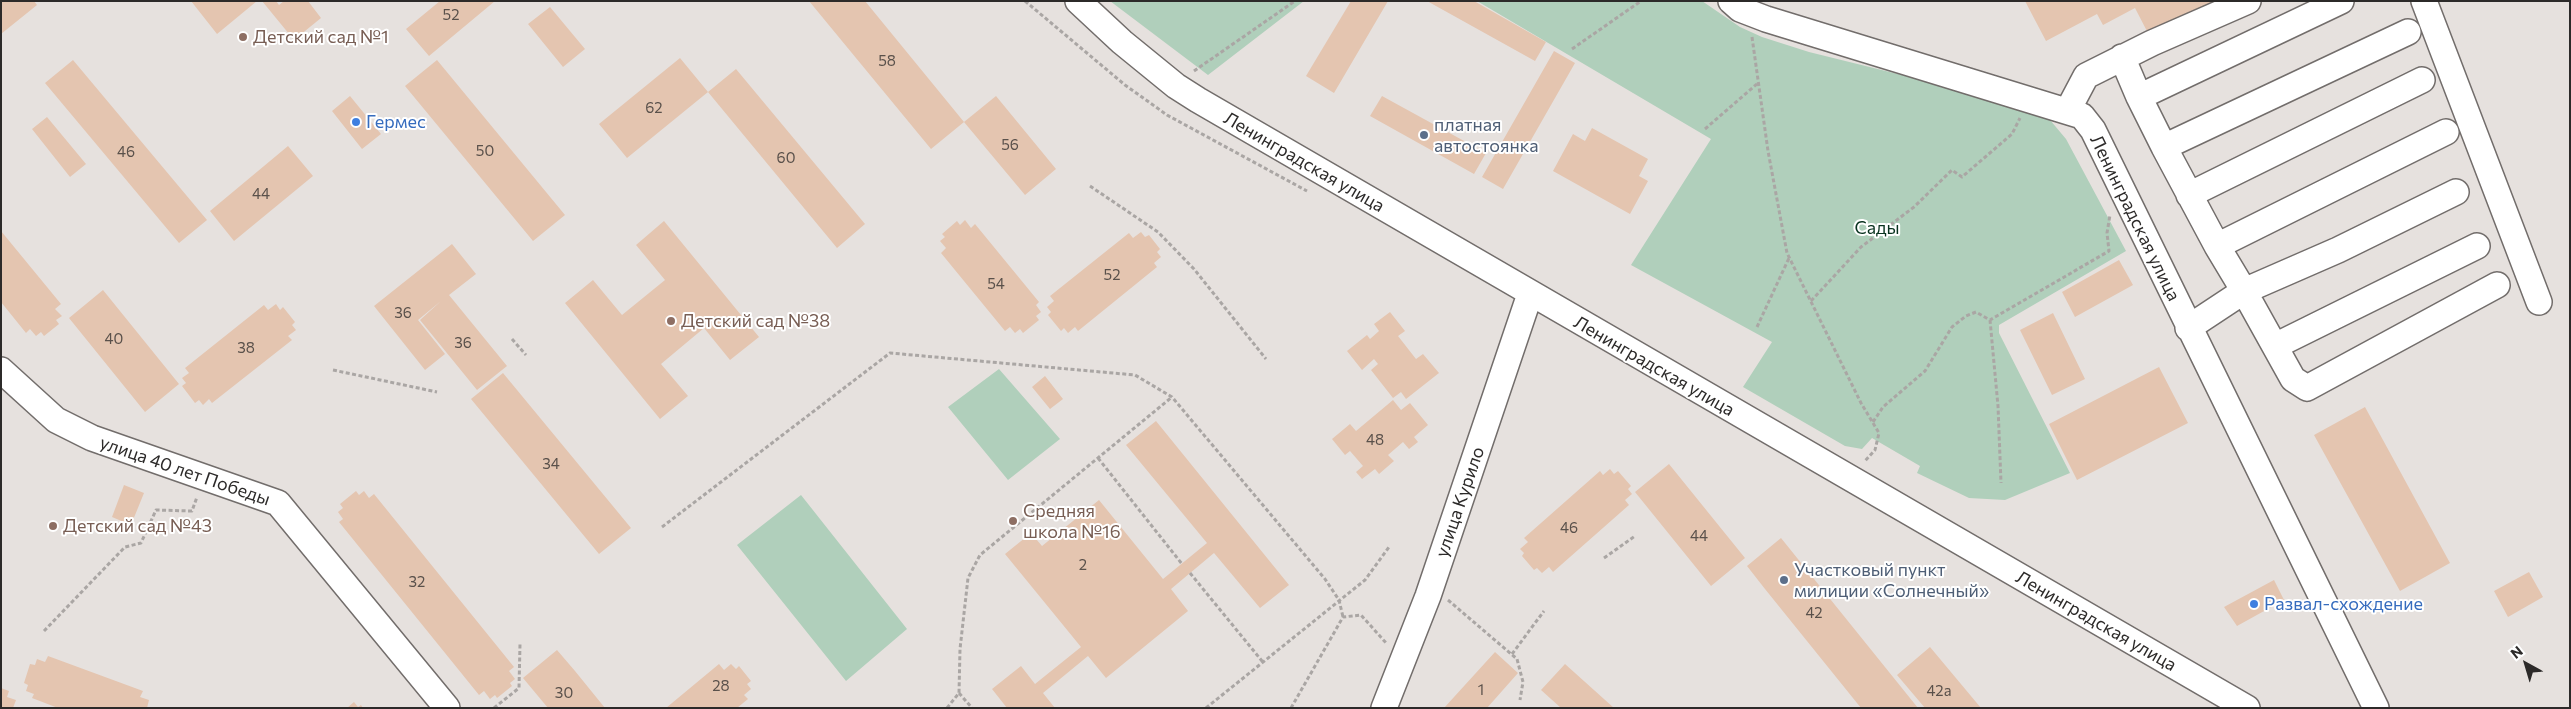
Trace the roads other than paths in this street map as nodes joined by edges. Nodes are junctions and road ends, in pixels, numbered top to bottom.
1 (1078, 1) edge
2 (2248, 1) edge
3 (2342, 1) edge
4 (2424, 1) edge
5 (1740, 7) edge
6 (2408, 32) dead end
7 (2122, 57) junction
8 (2422, 80) dead end
9 (2139, 97) junction
10 (2068, 110) junction
11 (2446, 132) dead end
12 (2164, 146) junction
13 (2456, 192) dead end
14 (2189, 195) junction
15 (2217, 246) junction
16 (2477, 246) dead end
17 (2497, 286) dead end
18 (2244, 291) junction
19 (1530, 294) junction
20 (2539, 302) dead end
21 (2188, 328) junction
22 (2275, 346) junction
23 (1, 370) edge
24 (447, 708) edge
25 (1384, 708) edge
26 (2247, 708) edge
27 (2376, 708) edge

1 - 19 street, Ленинградская улица
2 - 7 street
3 - 9 street
4 - 20 street
5 - 10 street, Ленинградская улица
6 - 12 street
7 - 9 street
7 - 10 street
8 - 14 street
9 - 12 street
10 - 21 street, Ленинградская улица
11 - 15 street
12 - 14 street
13 - 18 street
14 - 15 street
15 - 18 street
16 - 22 street
17 - 22 street
18 - 21 street
18 - 22 street
19 - 25 street, улица Курило
19 - 26 street, Ленинградская улица
21 - 27 street, Ленинградская улица
23 - 24 street, улица 40 лет Победы

